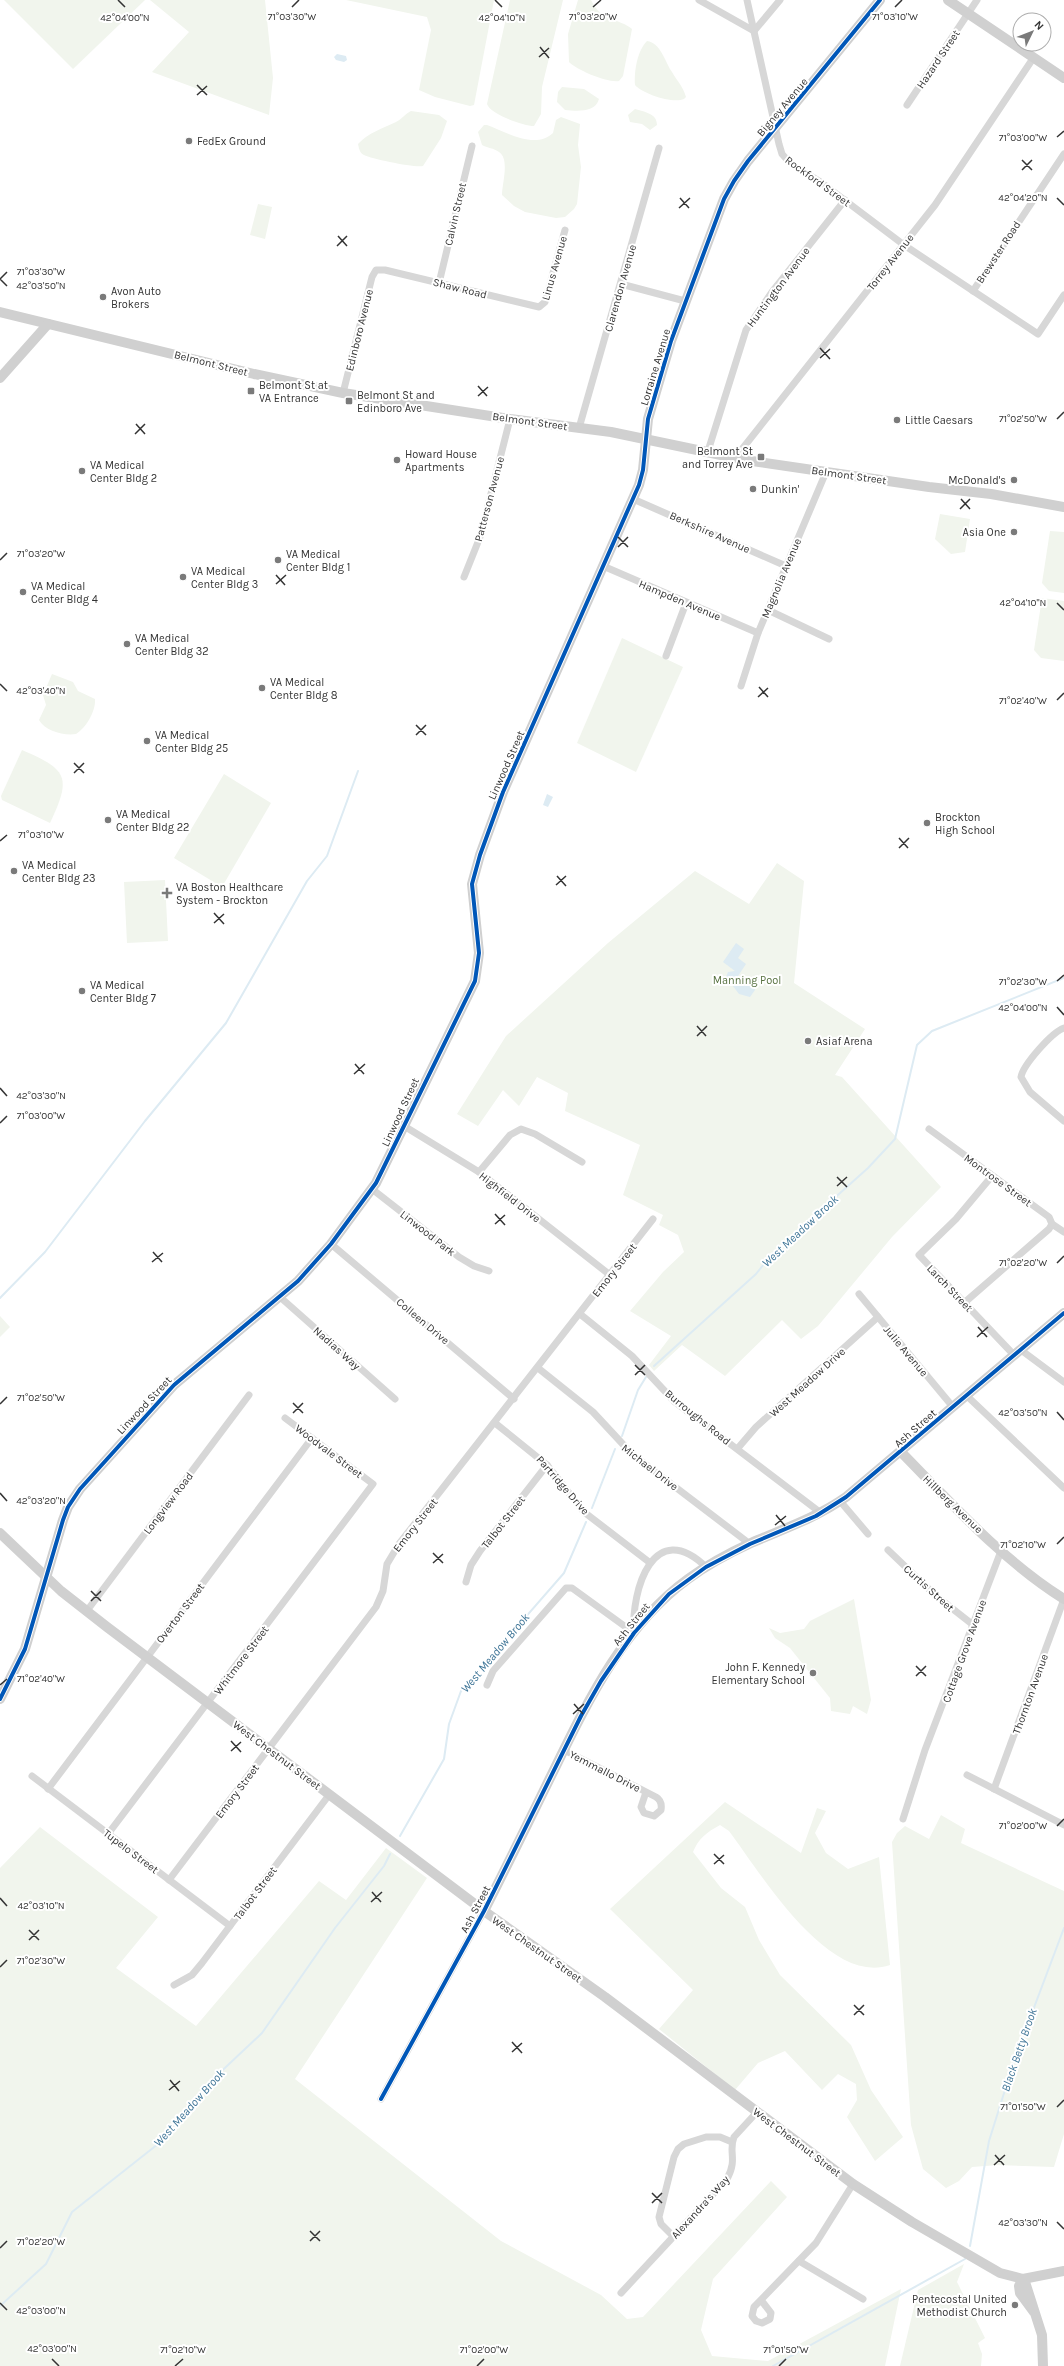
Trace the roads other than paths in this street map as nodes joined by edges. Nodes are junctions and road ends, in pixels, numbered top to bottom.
1 (699, 0) edge
2 (747, 0) edge
3 (780, 0) edge
4 (880, 0) edge
5 (948, 0) edge
6 (977, 0) edge
7 (968, 13) junction
8 (754, 31) junction
9 (1034, 57) junction
10 (1064, 78) edge
11 (907, 105) dead end
12 (776, 128) junction
13 (472, 146) dead end
14 (659, 148) dead end
15 (1064, 154) edge
16 (845, 200) junction
17 (565, 230) dead end
18 (904, 245) junction
19 (378, 269) joint
20 (439, 283) junction
21 (621, 284) junction
22 (973, 291) junction
23 (1064, 296) edge
24 (685, 300) junction
25 (543, 305) joint
26 (0, 312) edge
27 (48, 324) junction
28 (0, 378) edge
29 (344, 393) junction
30 (510, 419) junction
31 (579, 428) junction
32 (647, 439) junction
33 (708, 451) junction
34 (735, 458) junction
35 (826, 472) junction
36 (633, 498) junction
37 (1064, 507) edge
38 (603, 566) junction
39 (786, 566) junction
40 (464, 577) dead end
41 (686, 604) junction
42 (768, 610) junction
43 (758, 633) junction
44 (829, 639) dead end
45 (666, 656) dead end
46 (741, 686) dead end
47 (1064, 1028) edge
48 (1064, 1121) edge
49 (404, 1126) junction
50 (929, 1129) dead end
51 (582, 1162) dead end
52 (479, 1172) junction
53 (992, 1176) junction
54 (372, 1189) junction
55 (653, 1219) dead end
56 (1052, 1224) junction
57 (1064, 1232) edge
58 (331, 1244) junction
59 (489, 1271) dead end
60 (610, 1275) junction
61 (859, 1294) dead end
62 (280, 1297) junction
63 (964, 1303) junction
64 (1064, 1313) edge
65 (580, 1314) junction
66 (878, 1317) junction
67 (1018, 1352) junction
68 (538, 1368) junction
69 (1064, 1382) edge
70 (249, 1395) dead end
71 (967, 1396) junction
72 (395, 1399) dead end
73 (514, 1399) junction
74 (953, 1407) junction
75 (285, 1418) dead end
76 (496, 1423) junction
77 (312, 1438) junction
78 (738, 1448) junction
79 (901, 1452) junction
80 (547, 1465) junction
81 (373, 1484) joint
82 (1064, 1488) edge
83 (840, 1501) junction
84 (821, 1513) junction
85 (0, 1533) edge
86 (868, 1534) dead end
87 (750, 1544) junction
88 (888, 1550) dead end
89 (1001, 1551) junction
90 (649, 1562) junction
91 (706, 1567) junction
92 (47, 1579) junction
93 (466, 1582) dead end
94 (1064, 1599) edge
95 (86, 1612) junction
96 (972, 1624) junction
97 (634, 1633) junction
98 (147, 1657) junction
99 (487, 1685) dead end
100 (0, 1699) edge
101 (208, 1703) junction
102 (269, 1749) junction
103 (564, 1750) junction
104 (967, 1775) dead end
105 (32, 1776) dead end
106 (48, 1788) junction
107 (994, 1789) junction
108 (646, 1792) dead end
109 (329, 1794) junction
110 (903, 1819) dead end
111 (1063, 1822) edge
112 (108, 1834) junction
113 (169, 1880) junction
114 (484, 1911) junction
115 (230, 1926) junction
116 (174, 1985) dead end
117 (381, 2099) dead end
118 (757, 2112) junction
119 (732, 2142) junction
120 (853, 2184) junction
121 (674, 2236) junction
122 (799, 2261) junction
123 (1064, 2271) edge
124 (1023, 2279) junction
125 (620, 2292) dead end
126 (863, 2299) dead end
127 (761, 2300) dead end
128 (1043, 2366) edge

1 - 8 street
2 - 8 street, Rockford Street
3 - 8 street
4 - 12 street, Bigney Avenue
5 - 7 street
6 - 7 street, Hazard Street
7 - 9 street
7 - 11 street, Hazard Street
8 - 12 street, Rockford Street
9 - 10 street
9 - 18 street, Torrey Avenue
12 - 16 street, Rockford Street
12 - 24 street, Bigney Avenue
13 - 20 street, Calvin Street
14 - 21 street, Clarendon Avenue
15 - 22 street, Brewster Road
16 - 18 street, Rockford Street
16 - 33 street, Huntington Avenue
17 - 25 street, Linus Avenue
18 - 22 street, Rockford Street
18 - 34 street, Torrey Avenue
19 - 20 street, Shaw Road
19 - 29 street, Edinboro Avenue
20 - 25 street, Shaw Road
21 - 24 street
21 - 31 street, Clarendon Avenue
22 - 23 street, Rockford Street
24 - 32 street, Lorraine Avenue
26 - 27 street, Belmont Street
27 - 28 street
27 - 29 street, Belmont Street
29 - 30 street, Belmont Street
30 - 31 street, Belmont Street
30 - 40 street, Patterson Avenue
31 - 32 street, Belmont Street
32 - 33 street, Belmont Street
32 - 36 street, Linwood Street
33 - 34 street, Belmont Street
34 - 35 street, Belmont Street
35 - 37 street, Belmont Street
35 - 39 street, Magnolia Avenue
36 - 38 street, Linwood Street
36 - 39 street, Berkshire Avenue
38 - 41 street, Hampden Avenue
38 - 49 street, Linwood Street
39 - 42 street, Magnolia Avenue
41 - 43 street, Hampden Avenue
41 - 45 street
42 - 43 street, Magnolia Avenue
42 - 44 street
43 - 46 street, Magnolia Avenue
47 - 48 street
49 - 52 street, Highfield Drive
49 - 54 street, Linwood Street
50 - 53 street, Montrose Street
51 - 52 street
52 - 60 street, Highfield Drive
53 - 56 street, Montrose Street
53 - 63 street, Larch Street
54 - 58 street, Linwood Street
54 - 59 street, Linwood Park
55 - 60 street, Emory Street
56 - 57 street, Montrose Street
56 - 63 street
58 - 62 street, Linwood Street
58 - 73 street, Colleen Drive
60 - 65 street, Emory Street
61 - 66 street, Julie Avenue
62 - 72 street, Nadias Way
62 - 92 street, Linwood Street
63 - 67 street, Larch Street
64 - 67 street, Ash Street
65 - 68 street, Emory Street
65 - 78 street, Burroughs Road
66 - 74 street, Julie Avenue
66 - 78 street, West Meadow Drive
67 - 69 street, Larch Street
67 - 71 street, Ash Street
68 - 73 street, Emory Street
68 - 87 street, Michael Drive
70 - 95 street, Longview Road
71 - 74 street, Ash Street
71 - 82 street
73 - 76 street, Emory Street
74 - 79 street, Ash Street
75 - 77 street, Woodvale Street
76 - 80 street, Partridge Drive
76 - 102 street, Emory Street
77 - 81 street, Woodvale Street
77 - 98 street, Overton Street
78 - 84 street, Burroughs Road
79 - 83 street, Ash Street
79 - 89 street, Hillberg Avenue
80 - 90 street, Partridge Drive
80 - 93 street, Talbot Street
81 - 101 street, Whitmore Street
83 - 84 street, Ash Street
83 - 86 street
84 - 87 street, Ash Street
85 - 92 street, West Chestnut Street
87 - 91 street, Ash Street
88 - 96 street, Curtis Street
89 - 94 street, Hillberg Avenue
89 - 96 street, Cottage Grove Avenue
90 - 91 street
90 - 97 street
91 - 97 street, Ash Street
92 - 95 street, West Chestnut Street
92 - 100 street, Linwood Street
94 - 107 street, Thornton Avenue
95 - 98 street, West Chestnut Street
96 - 110 street, Cottage Grove Avenue
97 - 99 street
97 - 103 street, Ash Street
98 - 101 street, West Chestnut Street
98 - 106 street, Overton Street
101 - 102 street, West Chestnut Street
101 - 112 street, Whitmore Street
102 - 109 street, West Chestnut Street
102 - 113 street, Emory Street
103 - 108 street, Yemmallo Drive
103 - 114 street, Ash Street
104 - 107 street
105 - 106 street, Tupelo Street
106 - 112 street, Tupelo Street
107 - 111 street
109 - 114 street, West Chestnut Street
109 - 115 street, Talbot Street
112 - 113 street, Tupelo Street
113 - 115 street, Tupelo Street
114 - 117 street, Ash Street
114 - 118 street, West Chestnut Street
115 - 116 street, Talbot Street
118 - 119 street
118 - 120 street, West Chestnut Street
119 - 121 street, Alexandra's Way
119 - 121 street
120 - 122 street
120 - 124 street, West Chestnut Street
121 - 125 street, Alexandra's Way
122 - 126 street
122 - 127 street
123 - 124 street, West Chestnut Street
124 - 128 street

